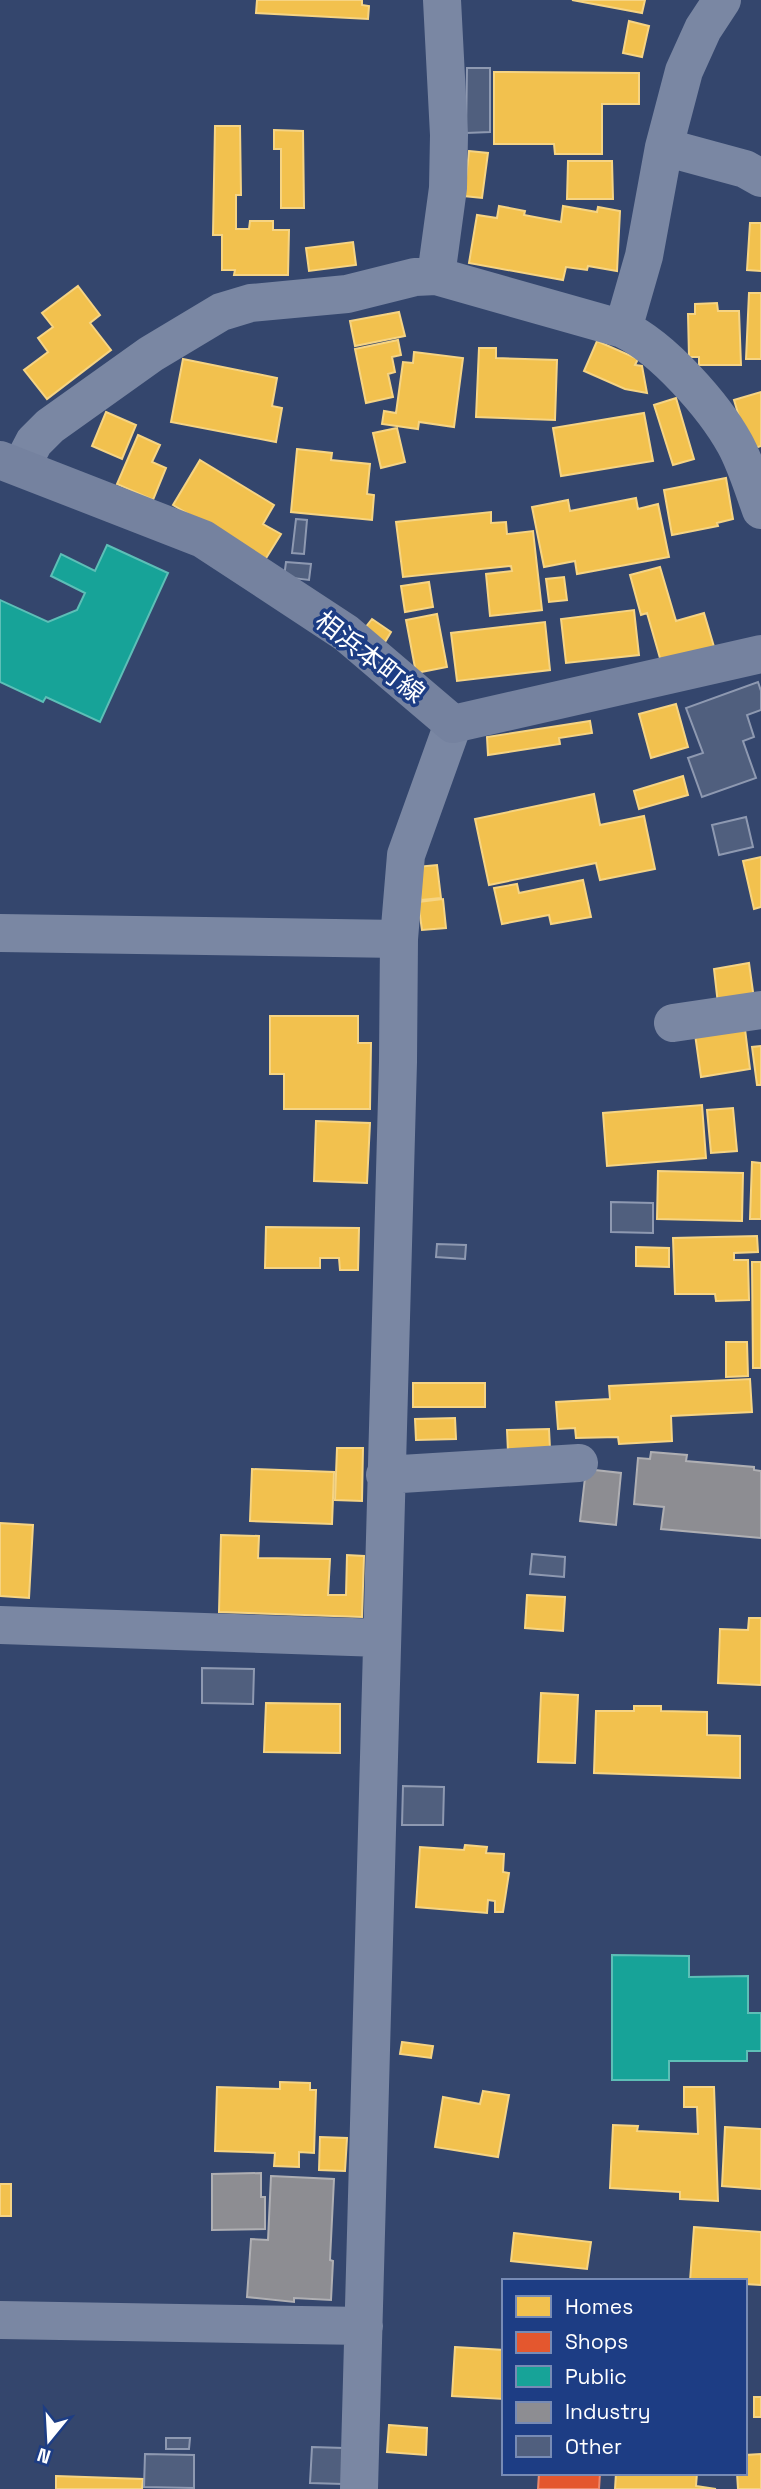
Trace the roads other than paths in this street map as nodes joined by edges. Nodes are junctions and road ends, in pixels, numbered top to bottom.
1 (442, 0) edge
2 (722, 0) edge
3 (664, 147) junction
4 (761, 178) edge
5 (436, 276) junction
6 (623, 329) junction
7 (10, 463) edge
8 (761, 510) edge
9 (761, 653) edge
10 (453, 724) junction
11 (0, 933) edge
12 (399, 939) junction
13 (761, 1010) edge
14 (673, 1023) dead end
15 (579, 1463) dead end
16 (386, 1475) junction
17 (0, 1625) edge
18 (381, 1638) junction
19 (0, 2320) edge
20 (365, 2326) junction
21 (359, 2489) edge

1 - 5 street
2 - 3 street
3 - 4 street
3 - 6 street
5 - 6 street
5 - 7 street
6 - 8 street
7 - 10 main road, 相浜本町線
9 - 10 main road
10 - 12 street
11 - 12 street
12 - 16 street
13 - 14 street
15 - 16 street
16 - 18 street
17 - 18 street
18 - 20 street
19 - 20 street
20 - 21 street

